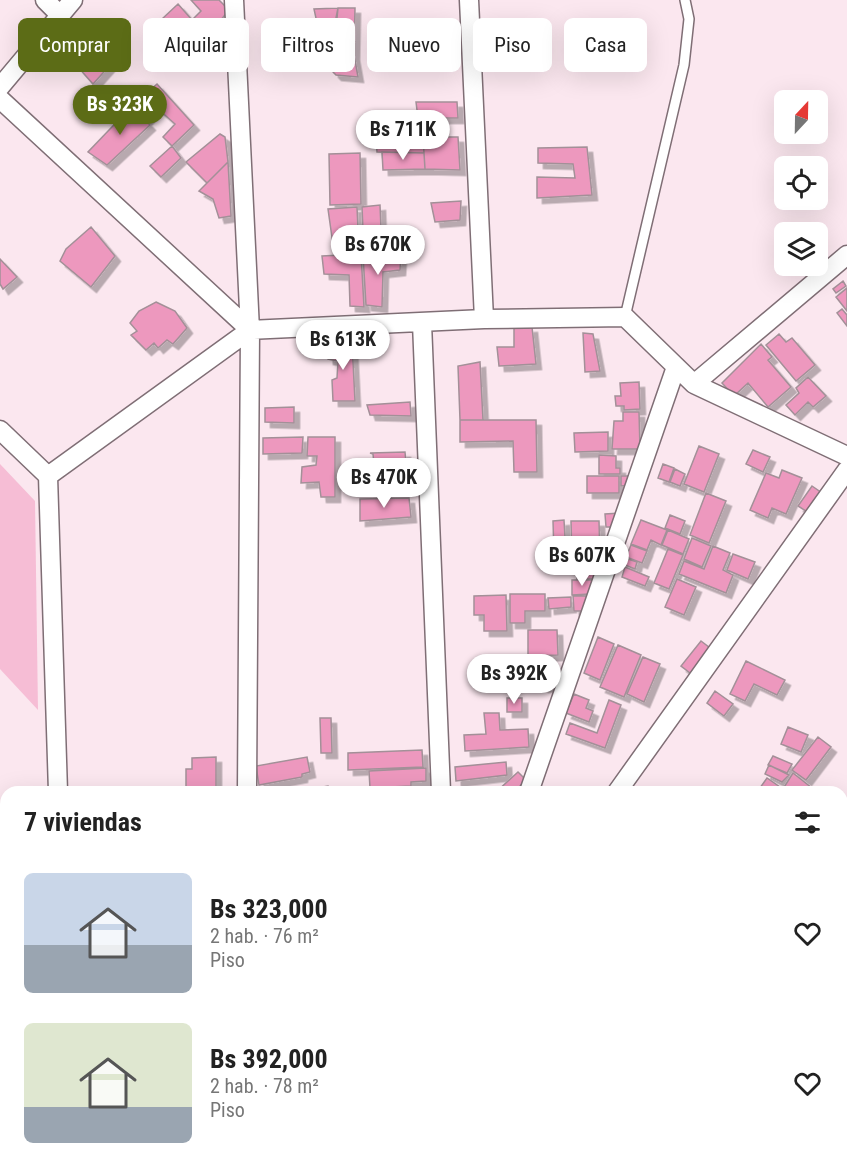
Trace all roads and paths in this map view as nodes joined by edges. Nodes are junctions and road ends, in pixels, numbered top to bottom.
1 (45, 0) edge
2 (73, 0) edge
3 (234, 0) edge
4 (469, 0) edge
5 (685, 0) edge
6 (59, 14) junction
7 (0, 87) edge
8 (0, 99) edge
9 (847, 255) edge
10 (625, 317) junction
11 (484, 319) junction
12 (422, 323) junction
13 (250, 330) junction
14 (676, 367) junction
15 (694, 384) junction
16 (0, 430) edge
17 (847, 456) edge
18 (847, 470) edge
19 (48, 476) junction
20 (58, 786) edge
21 (247, 786) edge
22 (441, 786) edge
23 (531, 786) edge
24 (621, 786) edge

1 - 6 street
2 - 6 street
3 - 13 street
4 - 11 street
5 - 10 lane
6 - 7 street
8 - 13 street
9 - 15 street
10 - 11 street
10 - 14 street
11 - 12 street
12 - 13 street
12 - 22 street
13 - 19 street
13 - 21 street
14 - 15 street
14 - 23 street
15 - 17 street
16 - 19 street
18 - 24 street
19 - 20 street

